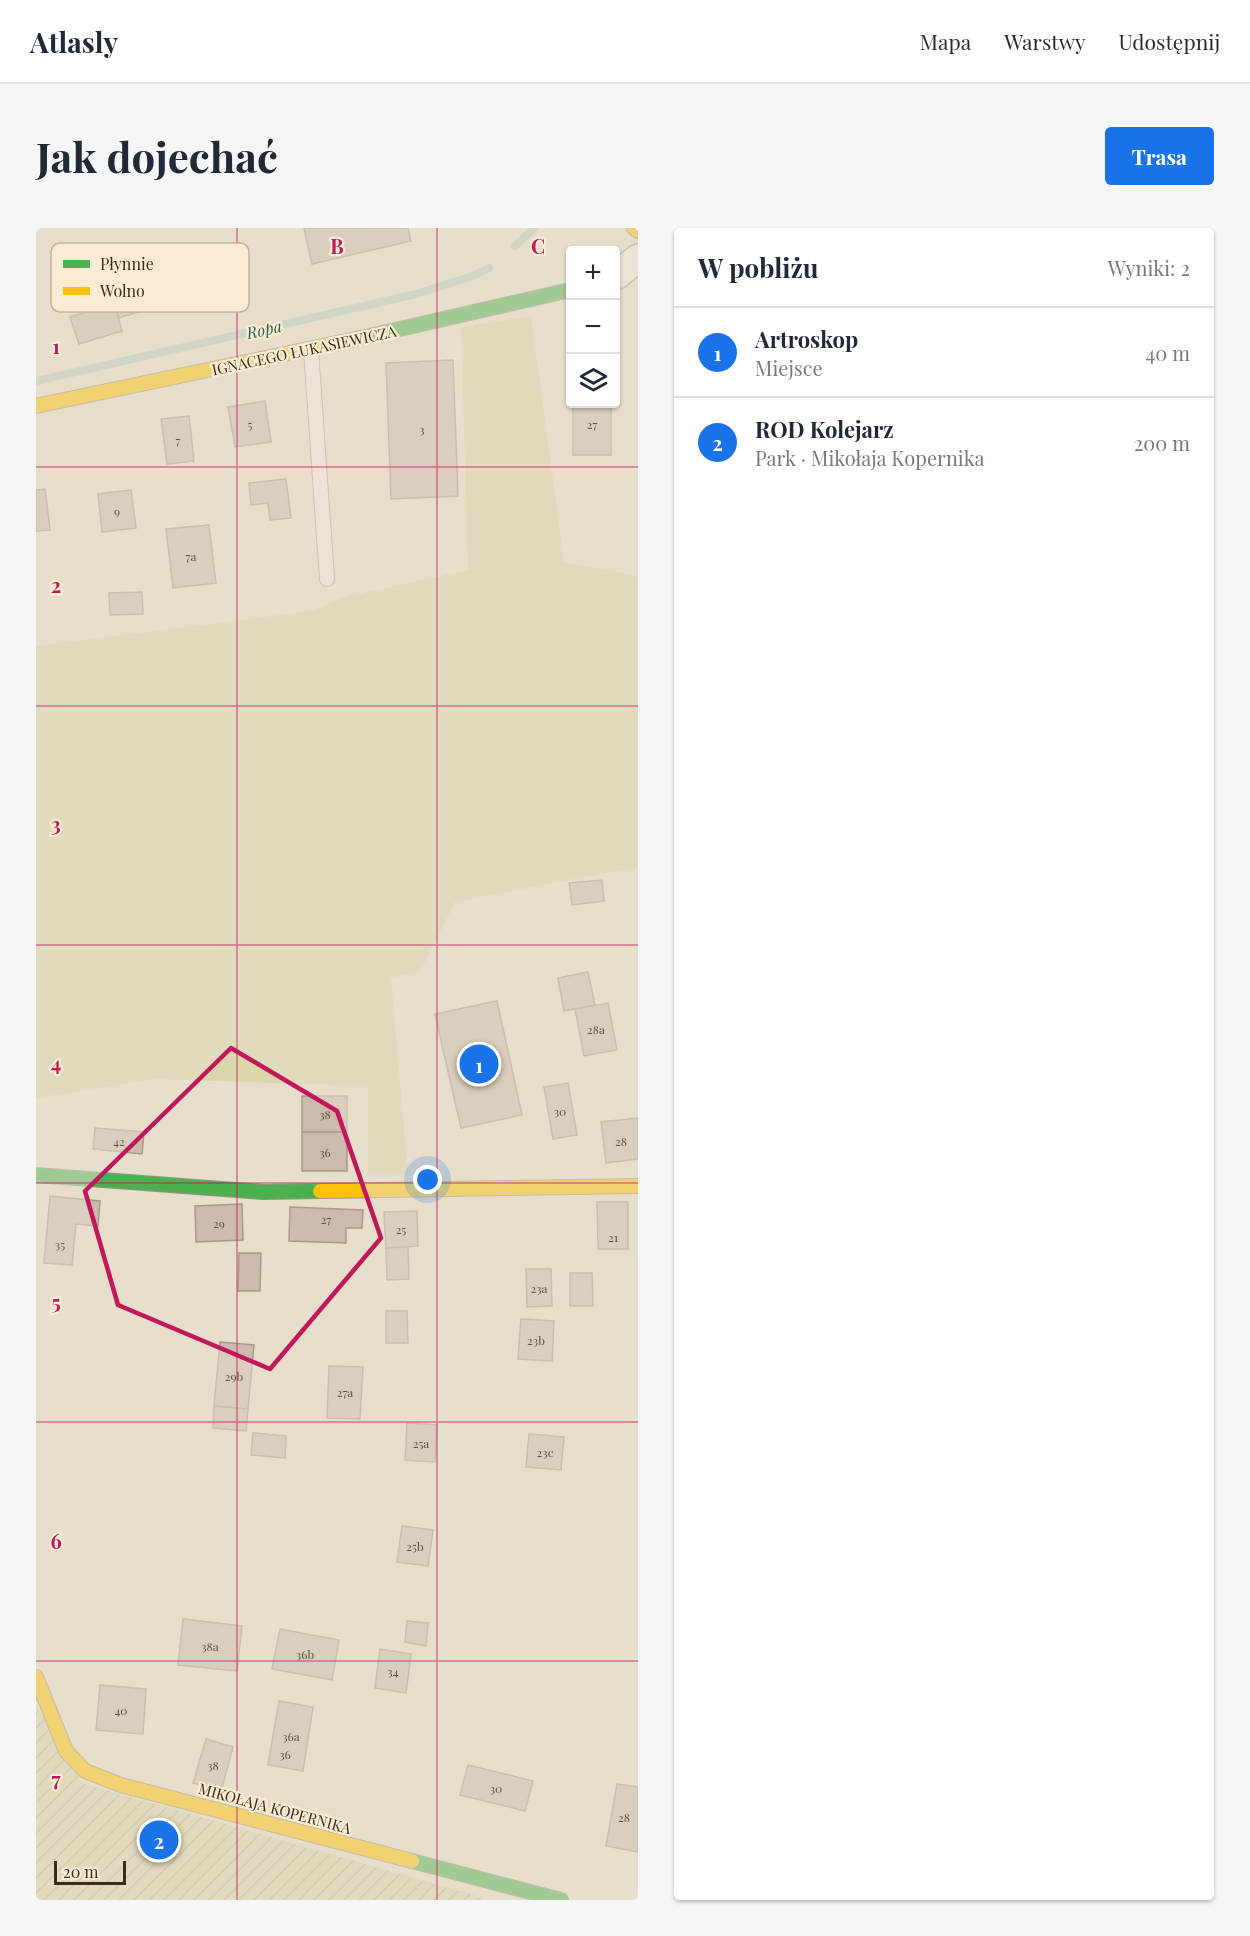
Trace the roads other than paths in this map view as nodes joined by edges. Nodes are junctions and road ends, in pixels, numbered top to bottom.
1 (634, 228) edge
2 (638, 231) edge
3 (638, 258) edge
4 (620, 272) edge
5 (566, 291) edge
6 (311, 350) junction
7 (36, 406) edge
8 (327, 579) dead end
9 (36, 1175) edge
10 (638, 1186) edge
11 (36, 1677) edge
12 (561, 1900) edge

1 - 2 street
3 - 4 street
5 - 6 street, IGNACEGO ŁUKASIEWICZA
6 - 7 street, IGNACEGO ŁUKASIEWICZA
6 - 8 lane
9 - 10 street
11 - 12 street, MIKOŁAJA KOPERNIKA

